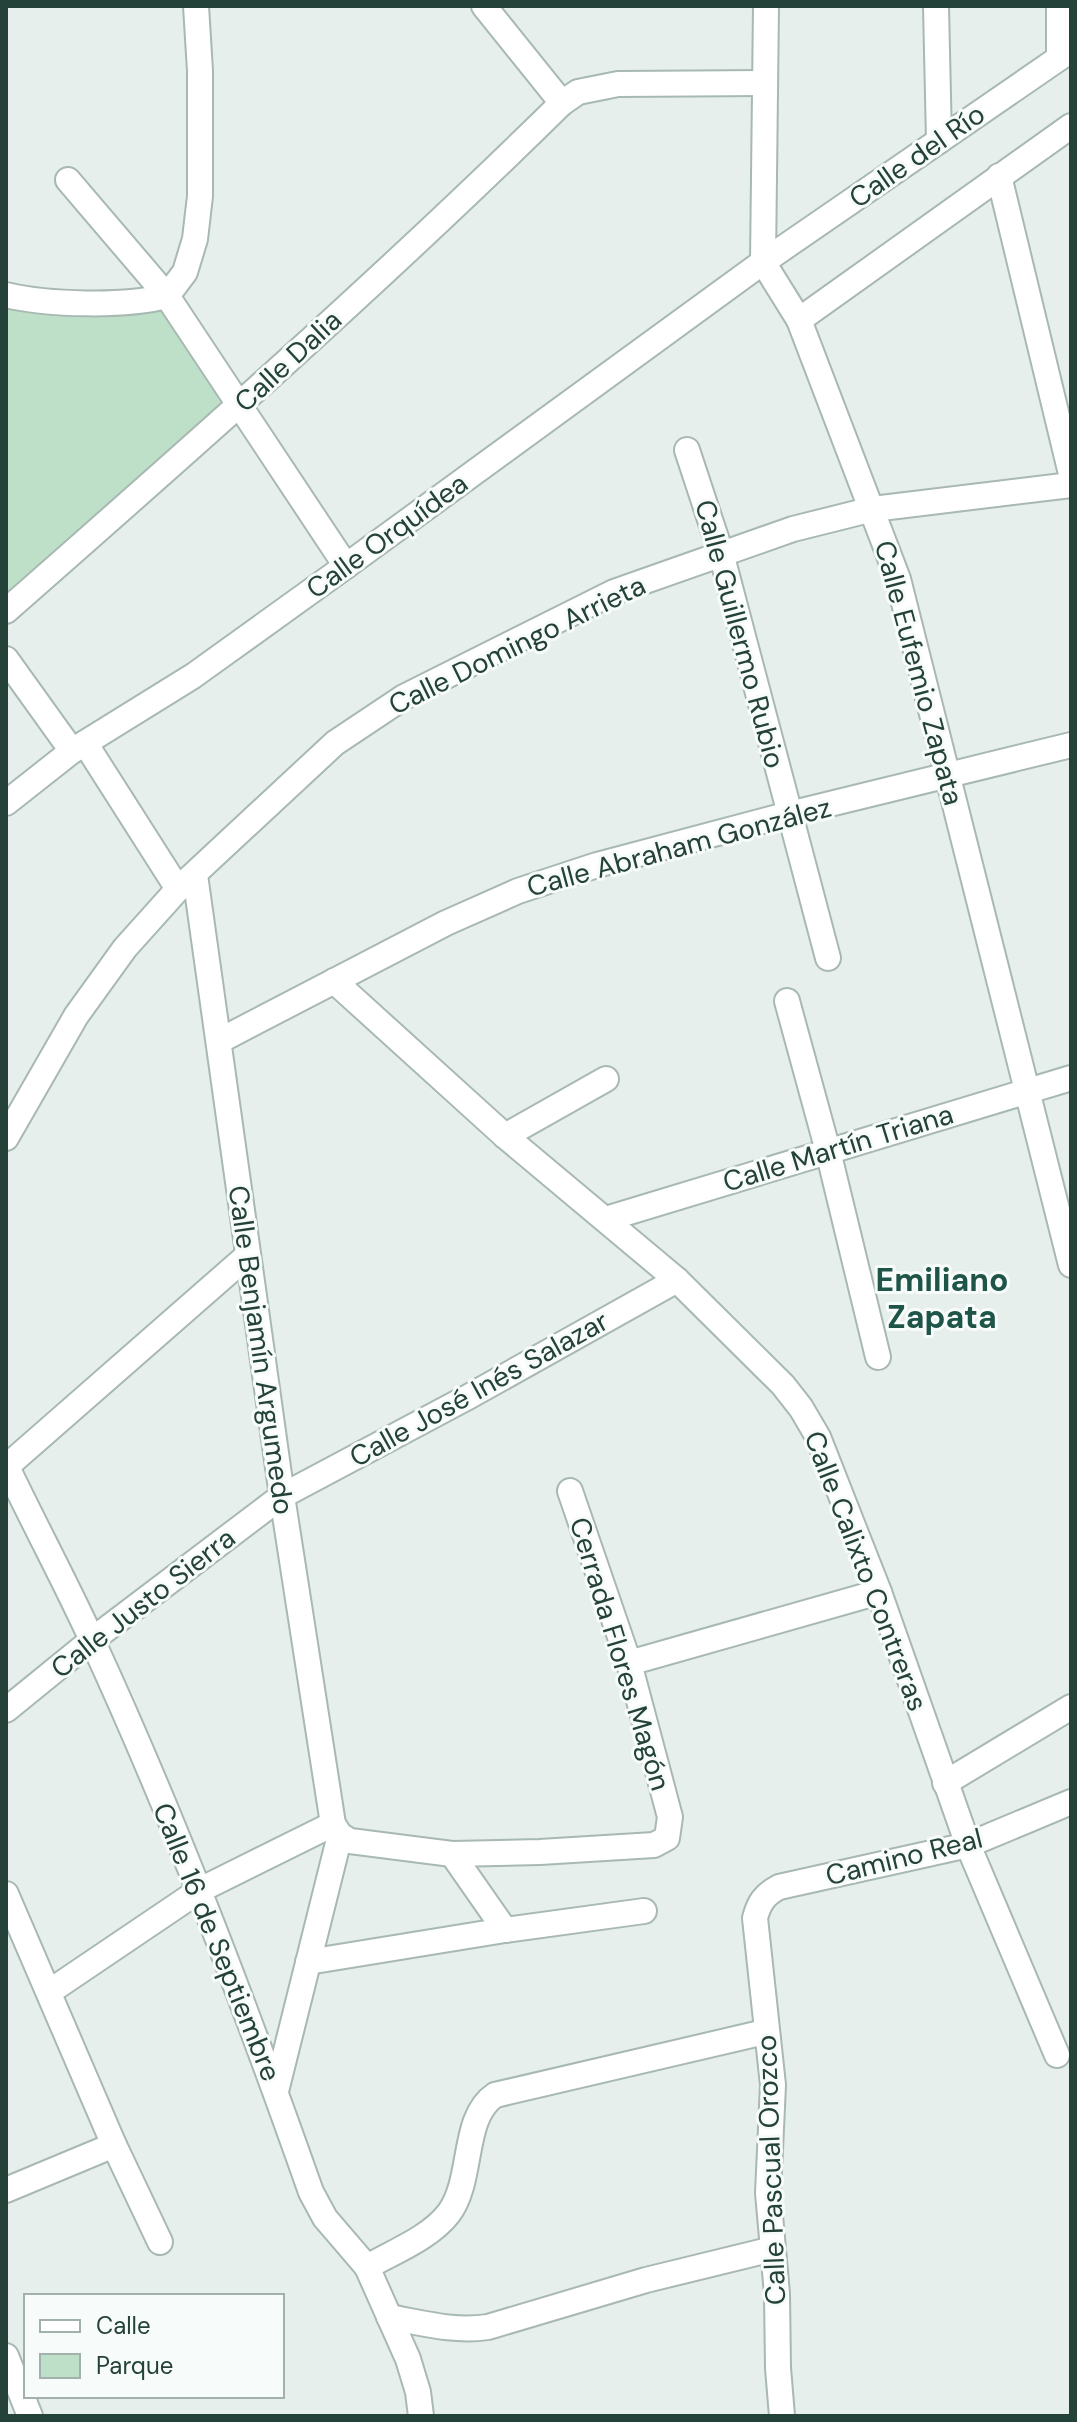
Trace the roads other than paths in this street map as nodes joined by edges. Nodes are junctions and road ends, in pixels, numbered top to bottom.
1 (196, 6) edge
2 (484, 6) edge
3 (766, 6) edge
4 (936, 6) edge
5 (1059, 6) edge
6 (1065, 54) edge
7 (765, 83) junction
8 (562, 103) junction
9 (1071, 126) edge
10 (939, 141) junction
11 (999, 176) junction
12 (68, 180) dead end
13 (765, 266) junction
14 (6, 295) edge
15 (167, 296) junction
16 (795, 313) junction
17 (240, 406) junction
18 (1063, 416) edge
19 (687, 450) dead end
20 (1071, 474) edge
21 (1071, 485) edge
22 (873, 509) junction
23 (721, 553) junction
24 (346, 566) junction
25 (6, 611) edge
26 (6, 659) edge
27 (1071, 745) edge
28 (83, 749) junction
29 (947, 776) junction
30 (6, 803) edge
31 (789, 814) junction
32 (186, 882) junction
33 (828, 958) dead end
34 (334, 981) junction
35 (787, 1001) dead end
36 (219, 1041) junction
37 (1071, 1078) edge
38 (606, 1079) dead end
39 (1027, 1091) junction
40 (505, 1136) junction
41 (6, 1138) edge
42 (828, 1151) junction
43 (606, 1219) junction
44 (247, 1256) junction
45 (1071, 1265) edge
46 (677, 1280) junction
47 (878, 1357) dead end
48 (6, 1466) edge
49 (570, 1491) dead end
50 (282, 1496) junction
51 (879, 1592) junction
52 (92, 1640) junction
53 (629, 1663) junction
54 (1071, 1707) edge
55 (6, 1710) edge
56 (945, 1783) junction
57 (1071, 1802) edge
58 (336, 1829) junction
59 (968, 1845) junction
60 (452, 1854) junction
61 (779, 1887) joint
62 (200, 1890) junction
63 (6, 1894) edge
64 (644, 1911) dead end
65 (505, 1930) junction
66 (308, 1962) junction
67 (49, 1992) junction
68 (765, 2032) junction
69 (1057, 2055) dead end
70 (276, 2091) junction
71 (114, 2145) junction
72 (6, 2190) edge
73 (160, 2242) dead end
74 (773, 2249) junction
75 (367, 2267) junction
76 (389, 2317) junction
77 (6, 2356) edge
78 (30, 2416) edge
79 (421, 2416) edge
80 (782, 2416) edge

1 - 15 street
2 - 8 street
3 - 7 street
4 - 10 street
5 - 6 street
6 - 10 street, Calle del Río
7 - 8 street, Calle Dalia
7 - 13 street
8 - 17 street, Calle Dalia
9 - 11 street
10 - 13 street, Calle del Río
11 - 16 street
11 - 18 street
12 - 15 street
13 - 16 street, Calle Eufemio Zapata
13 - 24 street, Calle Orquídea
14 - 15 street
15 - 17 street
16 - 22 street, Calle Eufemio Zapata
17 - 24 street
17 - 25 street, Calle Dalia
18 - 20 street
19 - 23 street, Calle Guillermo Rubio
21 - 22 street, Calle Domingo Arrieta
22 - 23 street, Calle Domingo Arrieta
22 - 29 street, Calle Eufemio Zapata
23 - 31 street, Calle Guillermo Rubio
23 - 32 street, Calle Domingo Arrieta
24 - 28 street, Calle Orquídea
26 - 28 street
27 - 29 street, Calle Abraham González
28 - 30 street, Calle Orquídea
28 - 32 street
29 - 31 street, Calle Abraham González
29 - 39 street, Calle Eufemio Zapata
31 - 33 street, Calle Guillermo Rubio
31 - 34 street, Calle Abraham González
32 - 36 street, Calle Benjamín Argumedo
32 - 41 street, Calle Domingo Arrieta
34 - 36 street, Calle Abraham González
34 - 40 street, Calle Calixto Contreras
35 - 42 street
36 - 44 street, Calle Benjamín Argumedo
37 - 39 street, Calle Martín Triana
38 - 40 street
39 - 42 street, Calle Martín Triana
39 - 45 street, Calle Eufemio Zapata
40 - 43 street, Calle Calixto Contreras
42 - 43 street, Calle Martín Triana
42 - 47 street
43 - 46 street, Calle Calixto Contreras
44 - 48 street
44 - 50 street, Calle Benjamín Argumedo
46 - 50 street, Calle José Inés Salazar
46 - 51 street, Calle Calixto Contreras
48 - 52 street, Calle 16 de Septiembre
49 - 53 street, Cerrada Flores Magón
50 - 52 street, Calle Justo Sierra
50 - 58 street, Calle Benjamín Argumedo
51 - 53 street
51 - 56 street, Calle Calixto Contreras
52 - 55 street, Calle Justo Sierra
52 - 62 street, Calle 16 de Septiembre
53 - 60 street, Cerrada Flores Magón
54 - 56 street
56 - 59 street, Calle Calixto Contreras
57 - 59 street, Camino Real
58 - 60 street
58 - 62 street
58 - 66 street
59 - 61 street, Camino Real
59 - 69 street, Calle Calixto Contreras
60 - 65 street
61 - 68 street, Calle Pascual Orozco
62 - 67 street
62 - 70 street, Calle 16 de Septiembre
63 - 67 street
64 - 65 street
65 - 66 street
66 - 70 street
67 - 71 street
68 - 74 street, Calle Pascual Orozco
68 - 75 street
70 - 75 street, Calle 16 de Septiembre
71 - 72 street
71 - 73 street
74 - 76 street
74 - 80 street, Calle Pascual Orozco
75 - 76 street, Calle 16 de Septiembre
76 - 79 street, Calle 16 de Septiembre
77 - 78 street

